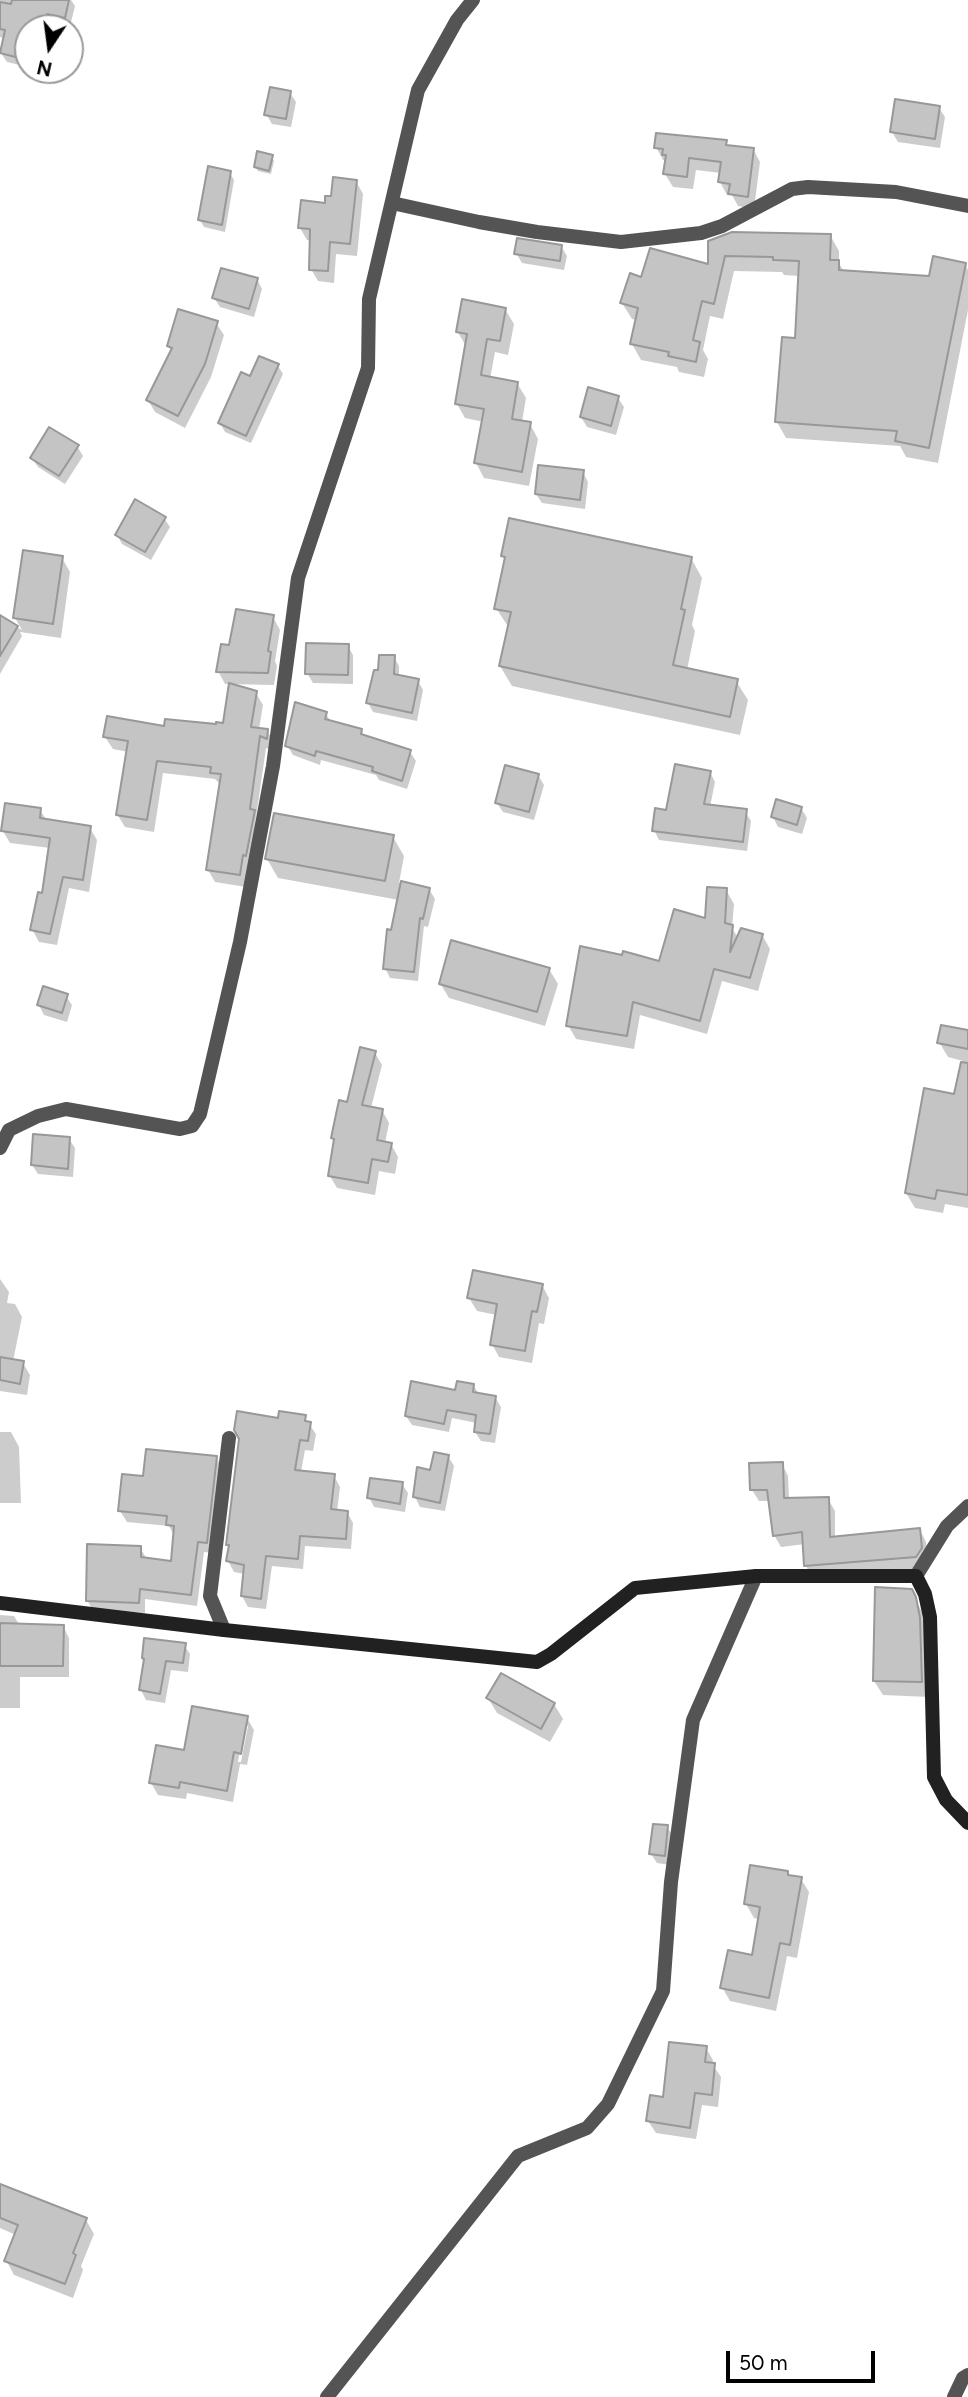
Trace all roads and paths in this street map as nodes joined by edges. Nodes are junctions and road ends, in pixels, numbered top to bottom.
1 (473, 0) edge
2 (392, 203) junction
3 (968, 206) edge
4 (0, 1148) edge
5 (229, 1438) dead end
6 (968, 1506) edge
7 (756, 1576) junction
8 (916, 1576) junction
9 (0, 1603) edge
10 (224, 1630) junction
11 (968, 1823) edge
12 (968, 2375) edge
13 (327, 2397) edge
14 (954, 2397) edge

1 - 2 street
2 - 3 street
2 - 4 street
5 - 10 street
6 - 8 street
7 - 8 street
7 - 10 street
7 - 13 street
8 - 11 street
9 - 10 street
12 - 14 street

